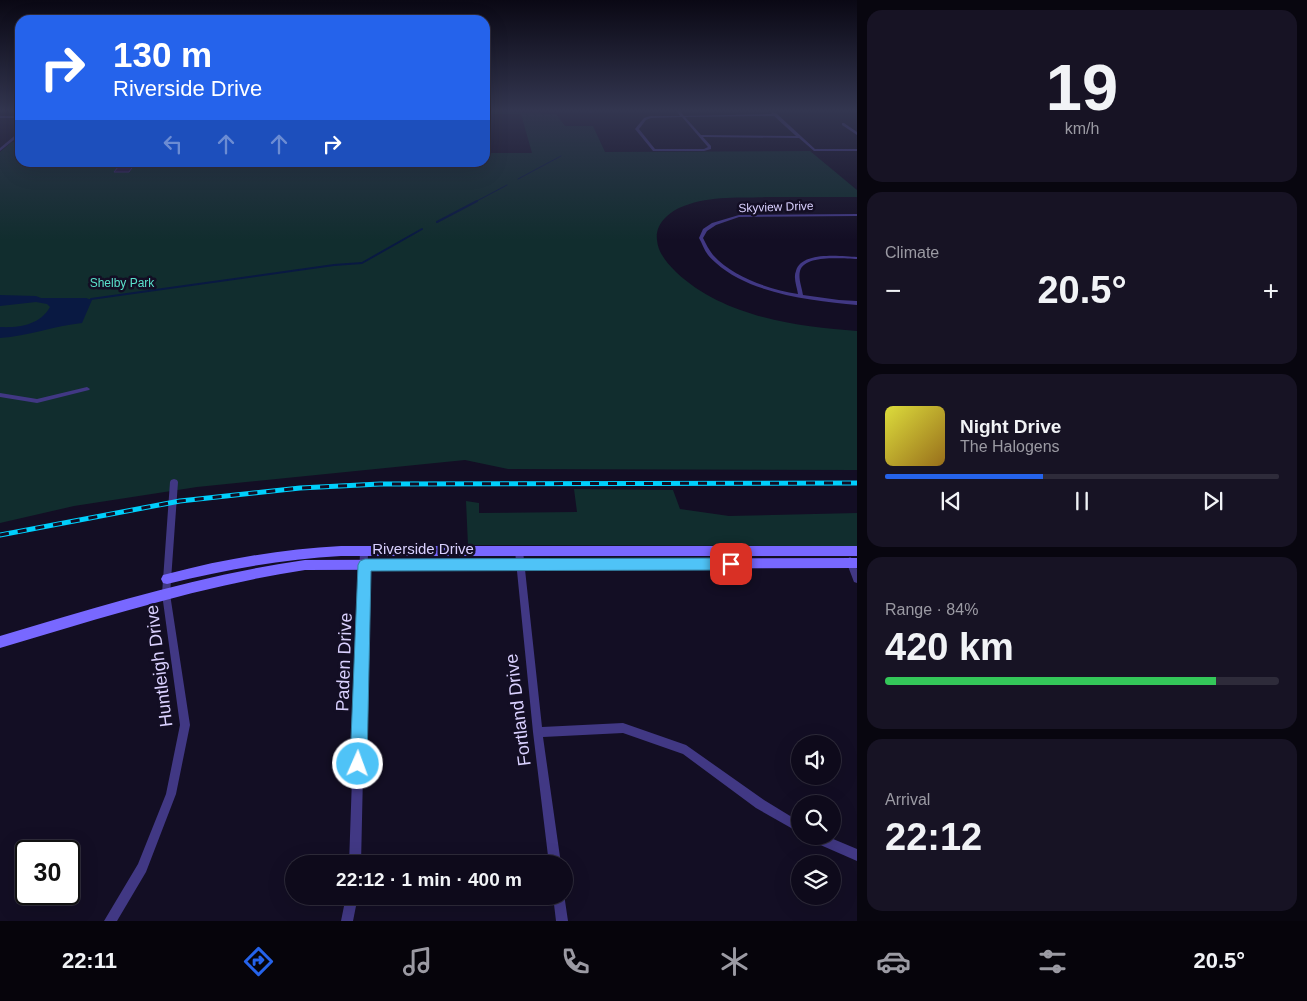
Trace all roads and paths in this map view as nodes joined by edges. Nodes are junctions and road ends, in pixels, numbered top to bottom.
1 (857, 215) edge
2 (857, 258) edge
3 (801, 296) junction
4 (857, 303) edge
5 (87, 389) dead end
6 (0, 396) edge
7 (174, 482) dead end
8 (364, 551) junction
9 (519, 551) junction
10 (852, 551) edge
11 (854, 564) edge
12 (365, 565) junction
13 (519, 565) junction
14 (167, 579) junction
15 (857, 579) edge
16 (166, 594) junction
17 (0, 642) edge
18 (538, 732) junction
19 (791, 823) edge
20 (834, 845) edge
21 (355, 855) edge
22 (554, 855) edge
23 (857, 855) edge
24 (350, 905) edge
25 (560, 905) edge
26 (110, 921) edge
27 (347, 921) edge
28 (562, 921) edge

1 - 3 street, Skyview Drive
2 - 3 street
3 - 4 street, Skyview Drive
5 - 6 street
7 - 14 street, Huntleigh Drive
8 - 9 street, Riverside Drive
8 - 12 street, Paden Drive
8 - 14 street, Riverside Drive
9 - 10 street, Riverside Drive
9 - 13 street, Fortland Drive
10 - 11 street
11 - 13 street, Riverside Drive
11 - 15 street
12 - 13 street, Riverside Drive
12 - 16 street, Riverside Drive
12 - 21 street, Paden Drive
13 - 18 street, Fortland Drive
14 - 16 street, Huntleigh Drive
16 - 17 street, Riverside Drive
16 - 26 street, Huntleigh Drive
18 - 19 street
18 - 22 street, Fortland Drive
20 - 23 street
24 - 27 street
25 - 28 street

